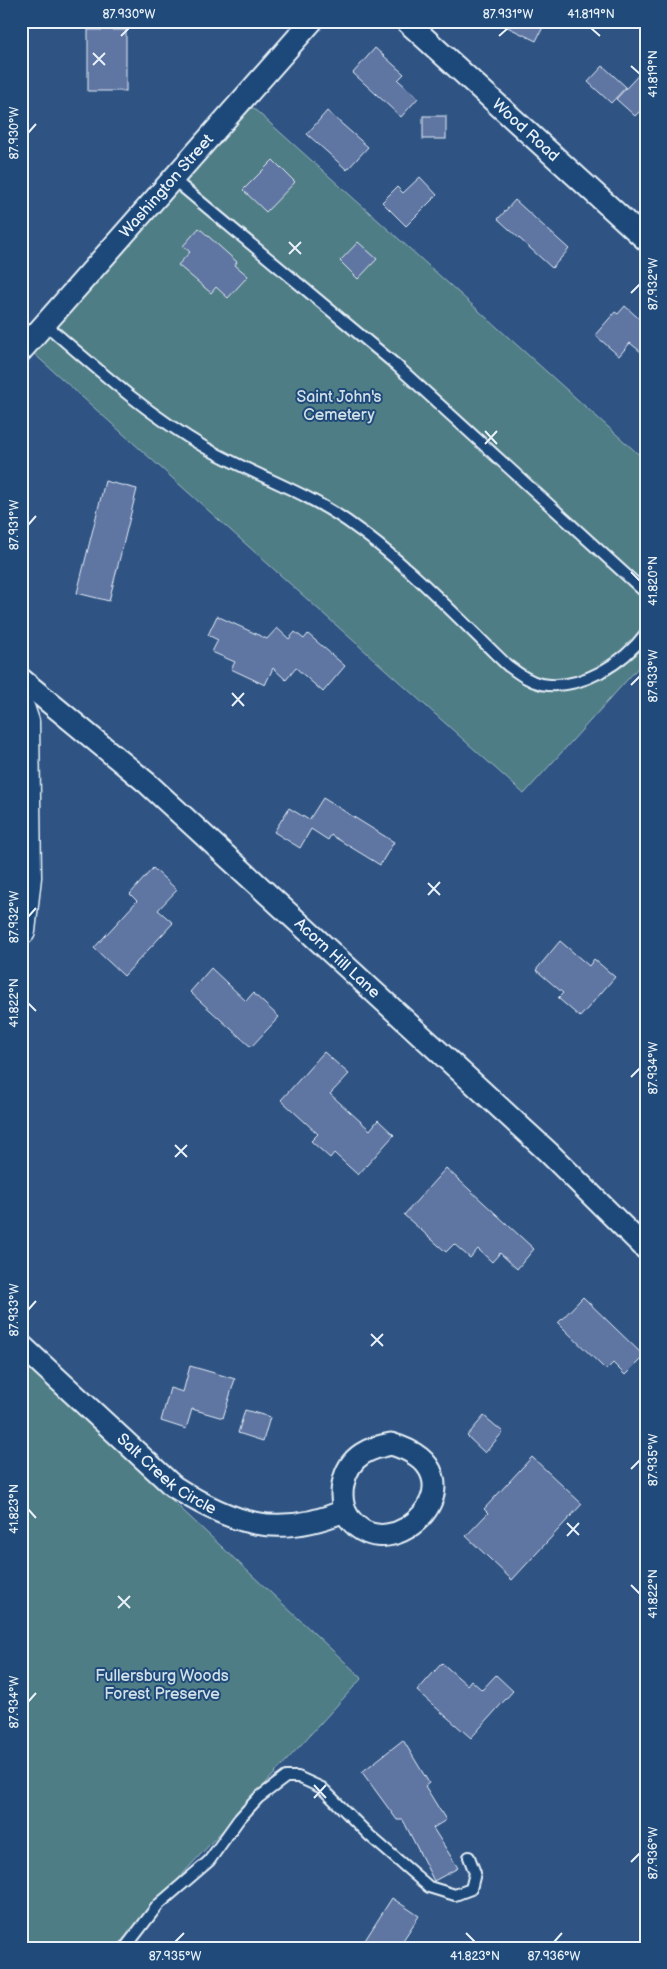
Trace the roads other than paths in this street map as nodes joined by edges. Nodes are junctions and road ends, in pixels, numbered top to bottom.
1 (312, 21) edge
2 (406, 21) edge
3 (173, 179) junction
4 (646, 240) edge
5 (45, 324) junction
6 (21, 351) edge
7 (646, 593) edge
8 (646, 633) edge
9 (21, 679) edge
10 (21, 710) edge
11 (21, 931) edge
12 (646, 1248) edge
13 (21, 1345) edge
14 (344, 1510) junction
15 (469, 1857) dead end
16 (125, 1948) edge

1 - 3 street, Washington Street
2 - 4 street, Wood Road
3 - 5 street, Washington Street
3 - 7 lane
5 - 6 street, Washington Street
5 - 8 lane
9 - 12 street, Acorn Hill Lane
10 - 11 street
13 - 14 street, Salt Creek Circle
14 - 14 street
15 - 16 lane

